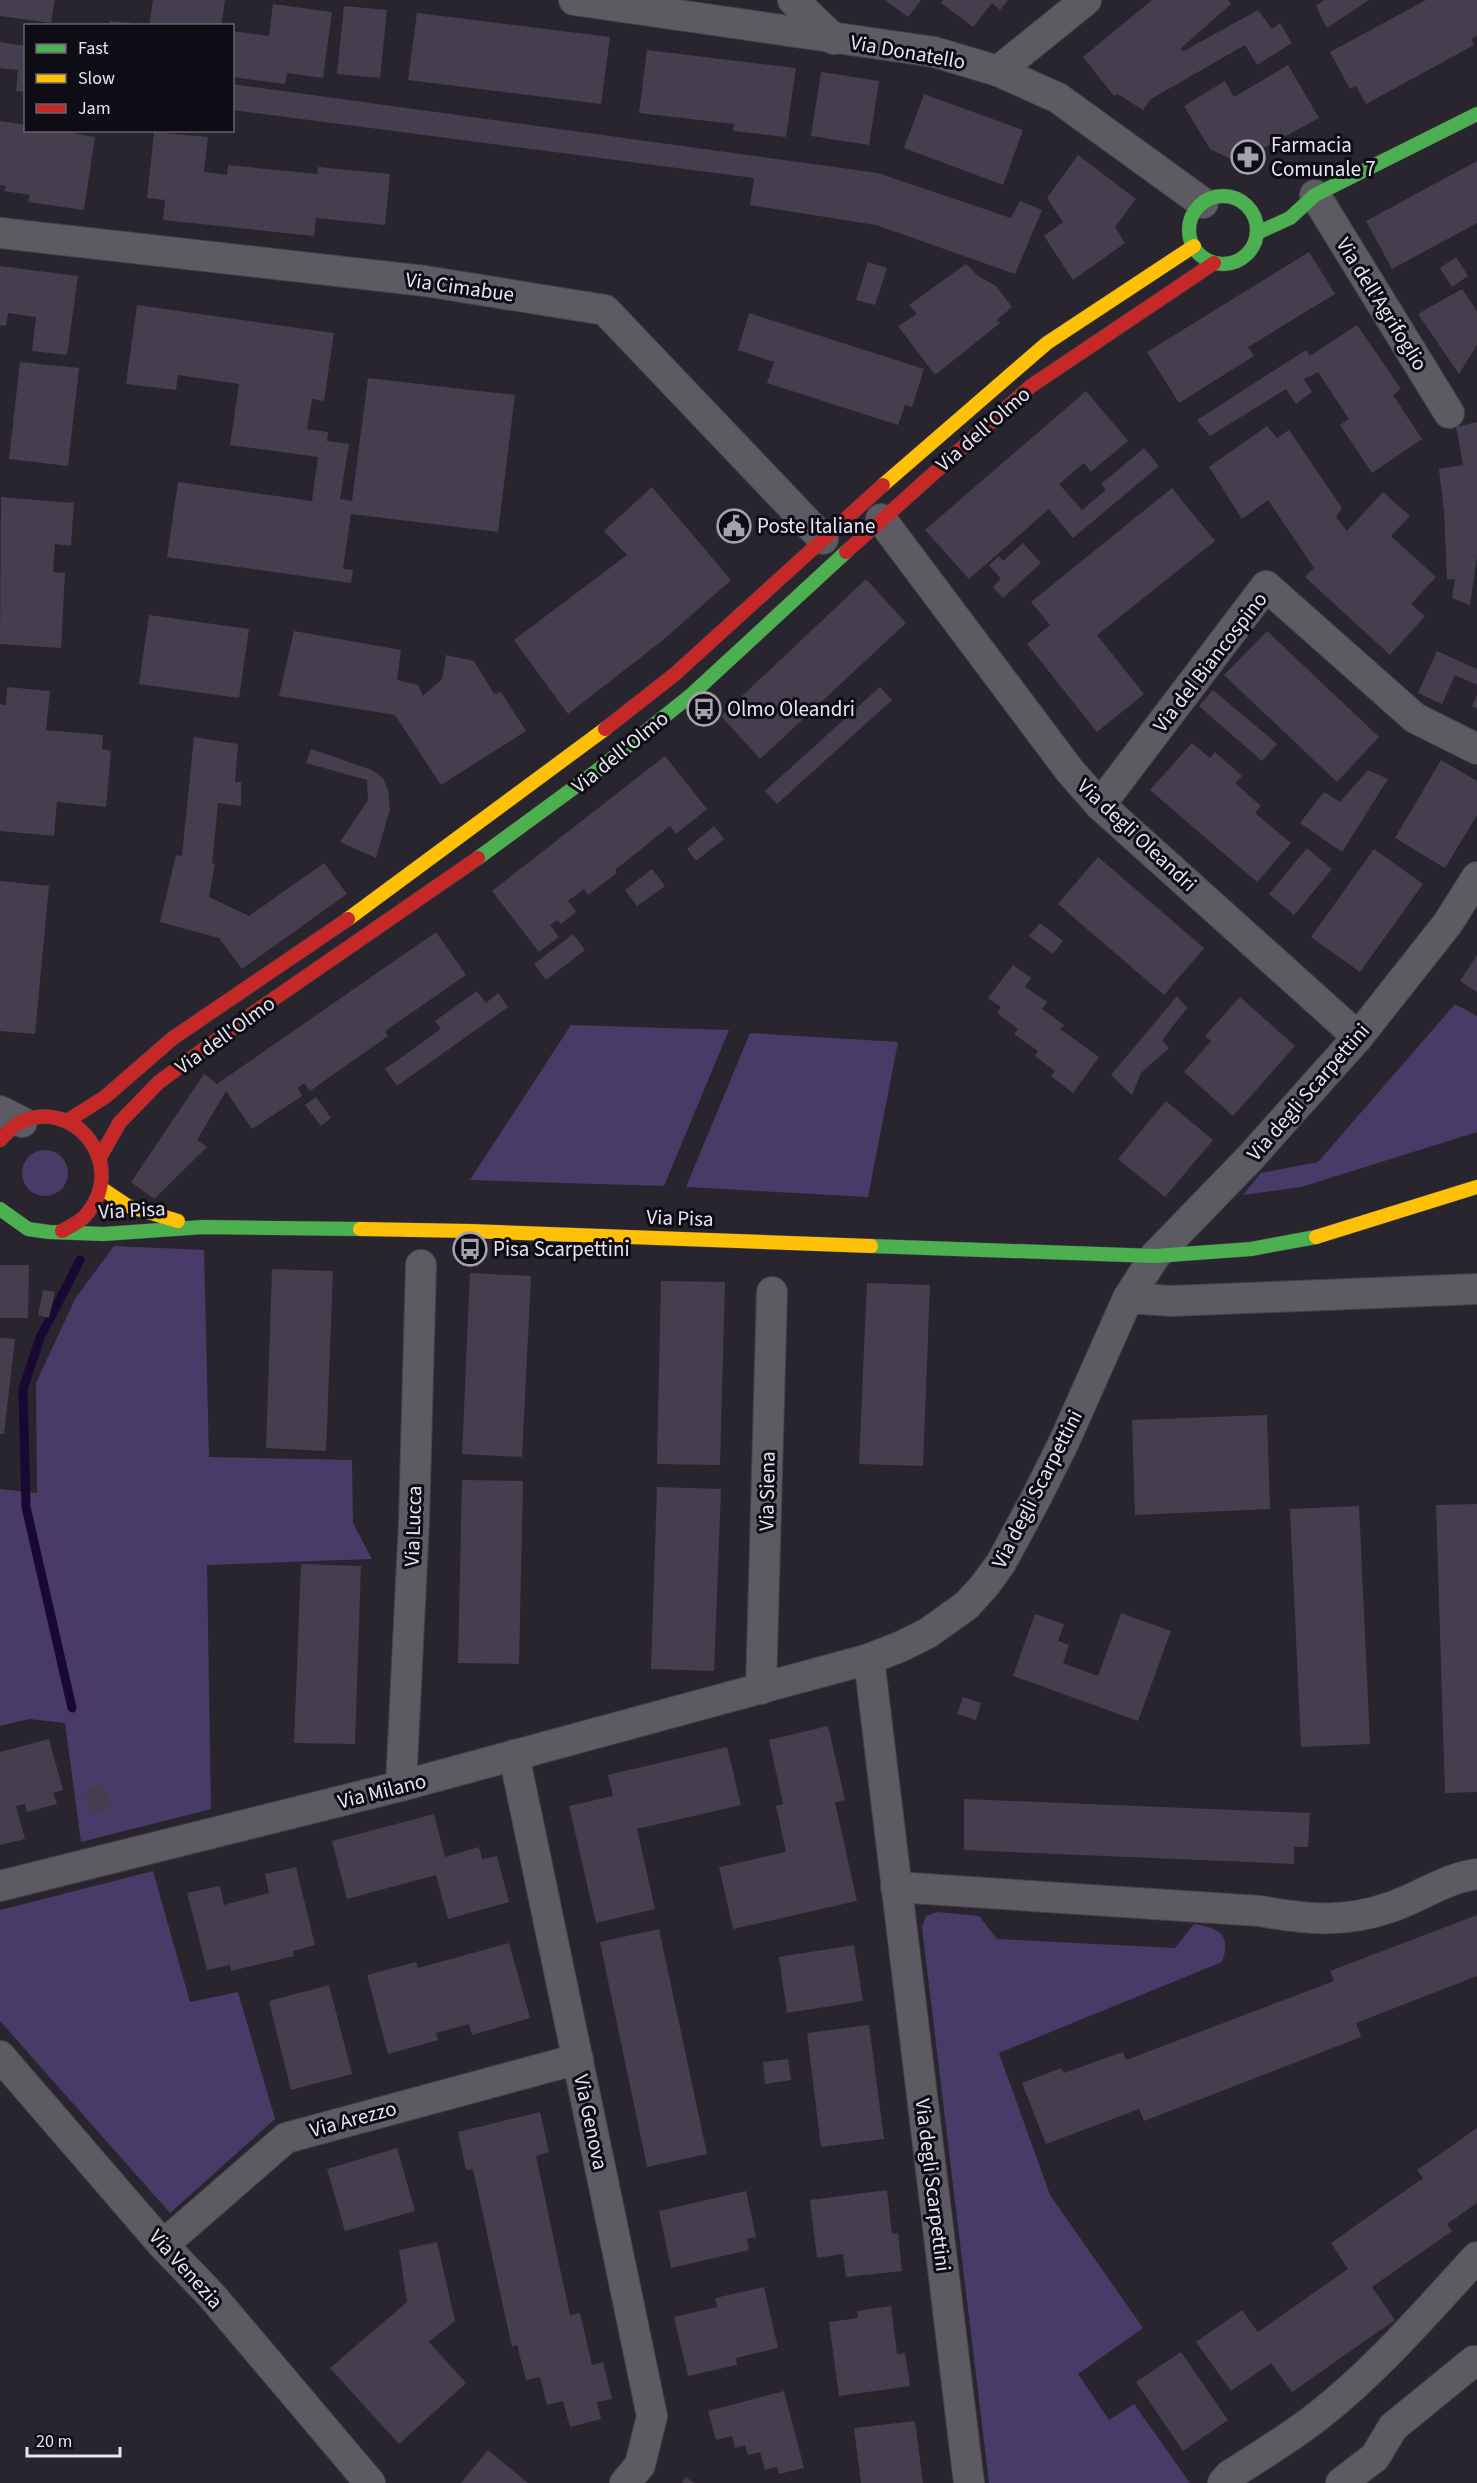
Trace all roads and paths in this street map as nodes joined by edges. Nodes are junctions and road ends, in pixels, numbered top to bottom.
1 (574, 0) edge
2 (793, 0) edge
3 (1086, 0) edge
4 (664, 6) edge
5 (834, 39) junction
6 (998, 71) junction
7 (1477, 114) edge
8 (1306, 196) junction
9 (1203, 203) junction
10 (0, 233) edge
11 (1257, 233) junction
12 (1194, 246) junction
13 (1214, 262) junction
14 (1449, 413) dead end
15 (881, 519) junction
16 (824, 539) junction
17 (1477, 749) edge
18 (1100, 805) junction
19 (1477, 877) edge
20 (1358, 1037) junction
21 (67, 1121) junction
22 (7, 1124) edge
23 (100, 1157) junction
24 (1477, 1187) edge
25 (101, 1188) junction
26 (0, 1209) edge
27 (15, 1222) junction
28 (0, 1225) edge
29 (203, 1227) junction
30 (62, 1231) junction
31 (1155, 1256) junction
32 (421, 1265) dead end
33 (1477, 1289) edge
34 (772, 1292) dead end
35 (1128, 1298) junction
36 (869, 1659) junction
37 (761, 1689) junction
38 (514, 1755) junction
39 (400, 1786) junction
40 (1477, 1874) edge
41 (0, 1886) edge
42 (896, 1887) junction
43 (0, 2056) edge
44 (578, 2059) junction
45 (163, 2245) junction
46 (1477, 2257) edge
47 (1474, 2361) dead end
48 (370, 2483) edge
49 (625, 2483) edge
50 (969, 2483) edge
51 (1223, 2483) edge
52 (1341, 2483) edge

1 - 4 street, Via Donatello
2 - 5 street
3 - 6 street
4 - 5 street, Via Donatello
5 - 6 street, Via Donatello
6 - 9 street, Via Donatello
7 - 8 street
8 - 11 street
8 - 14 street, Via dell'Agrifoglio
9 - 11 street
9 - 12 street
10 - 16 street, Via Cimabue
11 - 13 street, Via dell'Olmo
12 - 13 street
12 - 16 street, Via dell'Olmo
13 - 15 street, Via dell'Olmo
15 - 18 street, Via degli Oleandri
15 - 23 street, Via dell'Olmo
16 - 21 street, Via dell'Olmo
17 - 18 street, Via del Biancospino
18 - 20 street, Via degli Oleandri
19 - 20 street, Via degli Scarpettini
20 - 31 street, Via degli Scarpettini
21 - 22 street
21 - 23 street
23 - 25 street
24 - 31 street, Via Pisa
25 - 29 street, Via Pisa
25 - 30 street
26 - 27 street
27 - 28 street
27 - 30 street
29 - 30 street, Via Pisa
29 - 31 street, Via Pisa
31 - 35 street, Via degli Scarpettini
32 - 39 street, Via Lucca
33 - 35 street
34 - 37 street, Via Siena
35 - 36 street, Via degli Scarpettini
36 - 37 street, Via degli Scarpettini
36 - 42 street, Via degli Scarpettini
37 - 38 street, Via Milano
38 - 39 street, Via Milano
38 - 44 street, Via Genova
39 - 41 street, Via Milano
40 - 42 street
42 - 50 street, Via degli Scarpettini
43 - 45 street, Via Venezia
44 - 45 street, Via Arezzo
44 - 49 street, Via Genova
45 - 48 street, Via Venezia
46 - 51 street
47 - 52 street

